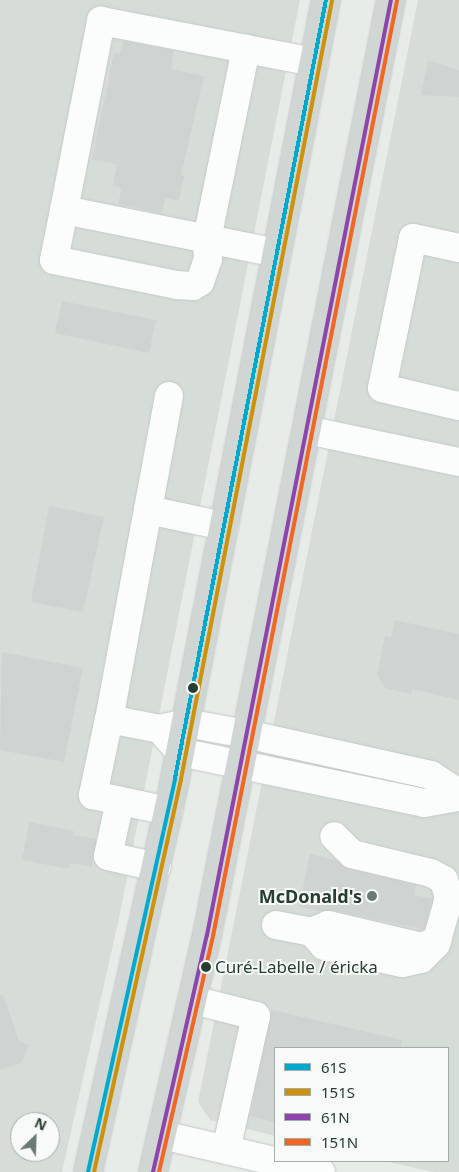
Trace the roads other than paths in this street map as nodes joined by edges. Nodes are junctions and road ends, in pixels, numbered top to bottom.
1 (326, 0) edge
2 (391, 0) edge
3 (246, 49) junction
4 (314, 62) junction
5 (64, 210) junction
6 (207, 239) junction
7 (459, 248) edge
8 (277, 253) junction
9 (169, 396) dead end
10 (459, 406) edge
11 (307, 430) junction
12 (459, 462) edge
13 (148, 510) junction
14 (224, 526) junction
15 (109, 719) junction
16 (186, 723) junction
17 (160, 729) junction
18 (246, 734) junction
19 (180, 752) junction
20 (241, 764) junction
21 (459, 795) edge
22 (120, 801) junction
23 (168, 811) junction
24 (334, 836) dead end
25 (157, 866) junction
26 (276, 925) dead end
27 (193, 1000) junction
28 (162, 1135) junction
29 (226, 1150) junction
30 (274, 1161) edge
31 (278, 1162) edge
32 (88, 1172) edge
33 (153, 1172) edge
34 (321, 1172) edge

1 - 4 main road
2 - 11 main road
3 - 4 street
3 - 5 street
3 - 6 street
4 - 8 main road
5 - 6 street
5 - 6 street
6 - 8 street
7 - 10 street
8 - 14 main road
9 - 13 street
11 - 12 street
11 - 18 main road
13 - 14 street
13 - 15 street
14 - 16 main road
15 - 17 street
15 - 22 street
16 - 17 street
16 - 18 street
16 - 19 main road
17 - 19 street
18 - 20 main road
18 - 21 street
19 - 20 street
19 - 23 main road
20 - 21 street
20 - 27 main road
22 - 23 street
22 - 25 street
23 - 25 main road
24 - 26 street
25 - 32 main road
27 - 28 main road
27 - 29 street
28 - 29 street
28 - 33 main road
29 - 30 street
31 - 34 street

